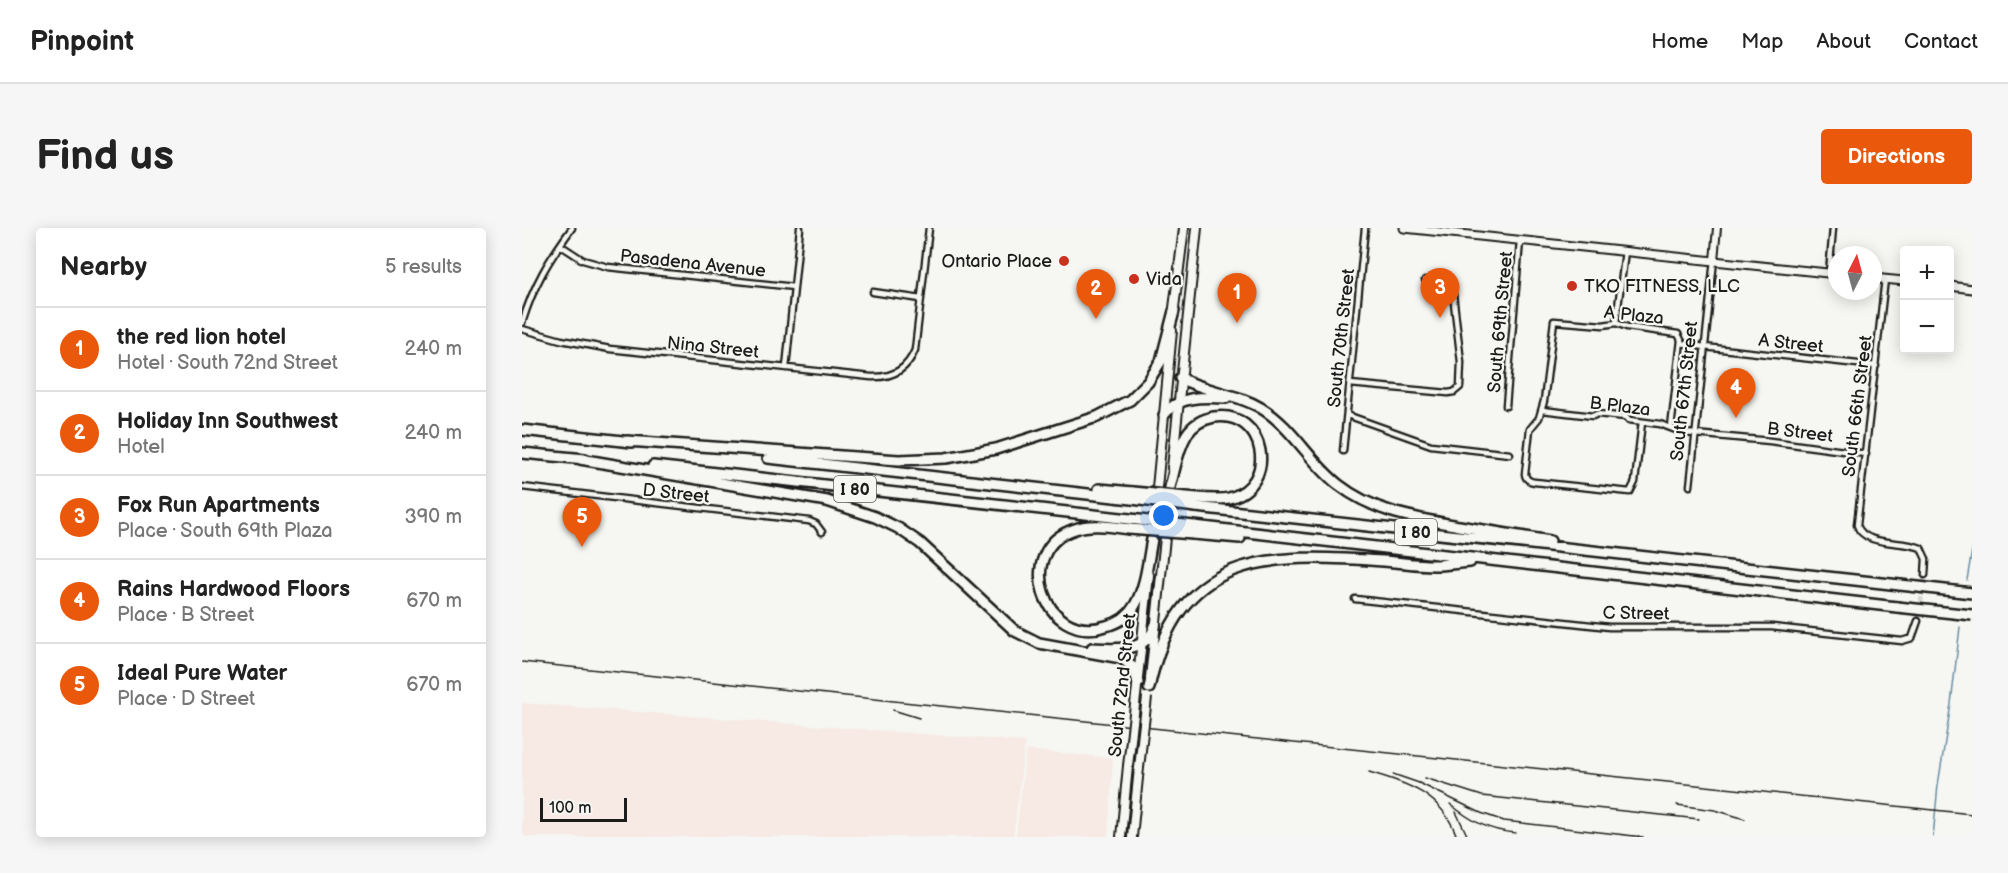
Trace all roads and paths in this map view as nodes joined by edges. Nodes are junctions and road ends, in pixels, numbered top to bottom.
1 (572, 228) edge
2 (800, 228) edge
3 (929, 228) edge
4 (1184, 228) edge
5 (1197, 228) edge
6 (1365, 228) edge
7 (1404, 228) edge
8 (1717, 228) edge
9 (1833, 228) edge
10 (1520, 241) junction
11 (560, 245) junction
12 (1833, 246) edge
13 (1625, 250) junction
14 (1714, 260) junction
15 (1828, 272) edge
16 (1882, 279) edge
17 (1885, 279) junction
18 (1425, 280) dead end
19 (1900, 280) edge
20 (794, 287) junction
21 (1954, 287) edge
22 (1972, 289) edge
23 (873, 292) dead end
24 (921, 299) junction
25 (1174, 311) junction
26 (522, 323) edge
27 (1616, 323) junction
28 (522, 329) edge
29 (1681, 343) junction
30 (1704, 347) junction
31 (1876, 366) junction
32 (786, 368) junction
33 (1180, 378) junction
34 (1350, 384) junction
35 (1241, 399) junction
36 (1178, 402) junction
37 (1506, 406) dead end
38 (1542, 410) junction
39 (1164, 415) junction
40 (1347, 415) junction
41 (1642, 422) junction
42 (1671, 428) junction
43 (522, 430) edge
44 (1695, 434) junction
45 (627, 441) junction
46 (1343, 450) dead end
47 (522, 453) edge
48 (1510, 454) dead end
49 (1866, 454) junction
50 (580, 459) junction
51 (1690, 486) dead end
52 (522, 487) edge
53 (1157, 488) tunnel mouth
54 (1170, 488) joint
55 (1196, 503) junction
56 (1130, 524) junction
57 (822, 532) dead end
58 (1165, 537) tunnel mouth
59 (1152, 538) joint
60 (1635, 556) junction
61 (1494, 560) junction
62 (1924, 575) tunnel mouth
63 (1972, 593) edge
64 (1356, 599) dead end
65 (1972, 615) edge
66 (1918, 621) tunnel mouth
67 (1155, 626) junction
68 (1039, 643) junction
69 (1142, 645) junction
70 (1138, 683) junction
71 (1148, 692) junction
72 (1121, 837) edge
73 (1132, 837) edge

1 - 11 street
2 - 20 street
3 - 24 street
4 - 25 main road
5 - 33 main road
6 - 34 street, South 70th Street
7 - 10 main road
8 - 14 street, South 67th Street
9 - 12 street
10 - 13 main road
10 - 37 street, South 69th Street
11 - 20 street, Pasadena Avenue
11 - 26 street
13 - 14 main road
13 - 27 street
14 - 15 main road
14 - 30 street, South 67th Street
16 - 17 main road
17 - 19 main road
17 - 31 street, South 66th Street
18 - 34 street
20 - 32 street
21 - 22 main road
23 - 24 street
24 - 32 street, Nina Street
25 - 39 main road
25 - 45 highway
27 - 29 street, A Plaza
27 - 38 street, A Plaza
28 - 32 street, Nina Street
29 - 30 street, A Plaza
29 - 42 street
30 - 31 street, A Street
30 - 44 street, South 67th Street
31 - 49 street, South 66th Street
33 - 35 highway
33 - 36 main road
34 - 40 street, South 70th Street
35 - 36 highway
35 - 60 highway
36 - 39 highway
36 - 54 main road
38 - 41 street, B Plaza
38 - 41 street
39 - 53 main road
40 - 46 street, South 70th Street
40 - 48 street
41 - 42 street, B Plaza
42 - 44 street, B Plaza
43 - 45 highway, I 80
44 - 49 street, B Street
44 - 51 street, South 67th Street
45 - 55 highway, I 80, bridge
47 - 50 highway, I 80
49 - 62 street, South 66th Street
50 - 56 highway, I 80
50 - 68 highway
52 - 57 street, D Street
54 - 55 highway
55 - 60 highway, I 80
56 - 59 highway
56 - 61 highway, I 80, bridge
58 - 67 main road, South 72nd Street
59 - 69 main road, South 72nd Street
60 - 63 highway, I 80, bridge
61 - 65 highway, I 80, bridge
61 - 71 highway
64 - 66 street, C Street
67 - 69 highway
67 - 71 main road, South 72nd Street
68 - 69 highway
68 - 70 highway
69 - 70 main road, South 72nd Street
70 - 72 main road, South 72nd Street, bridge
71 - 73 main road, South 72nd Street, bridge

